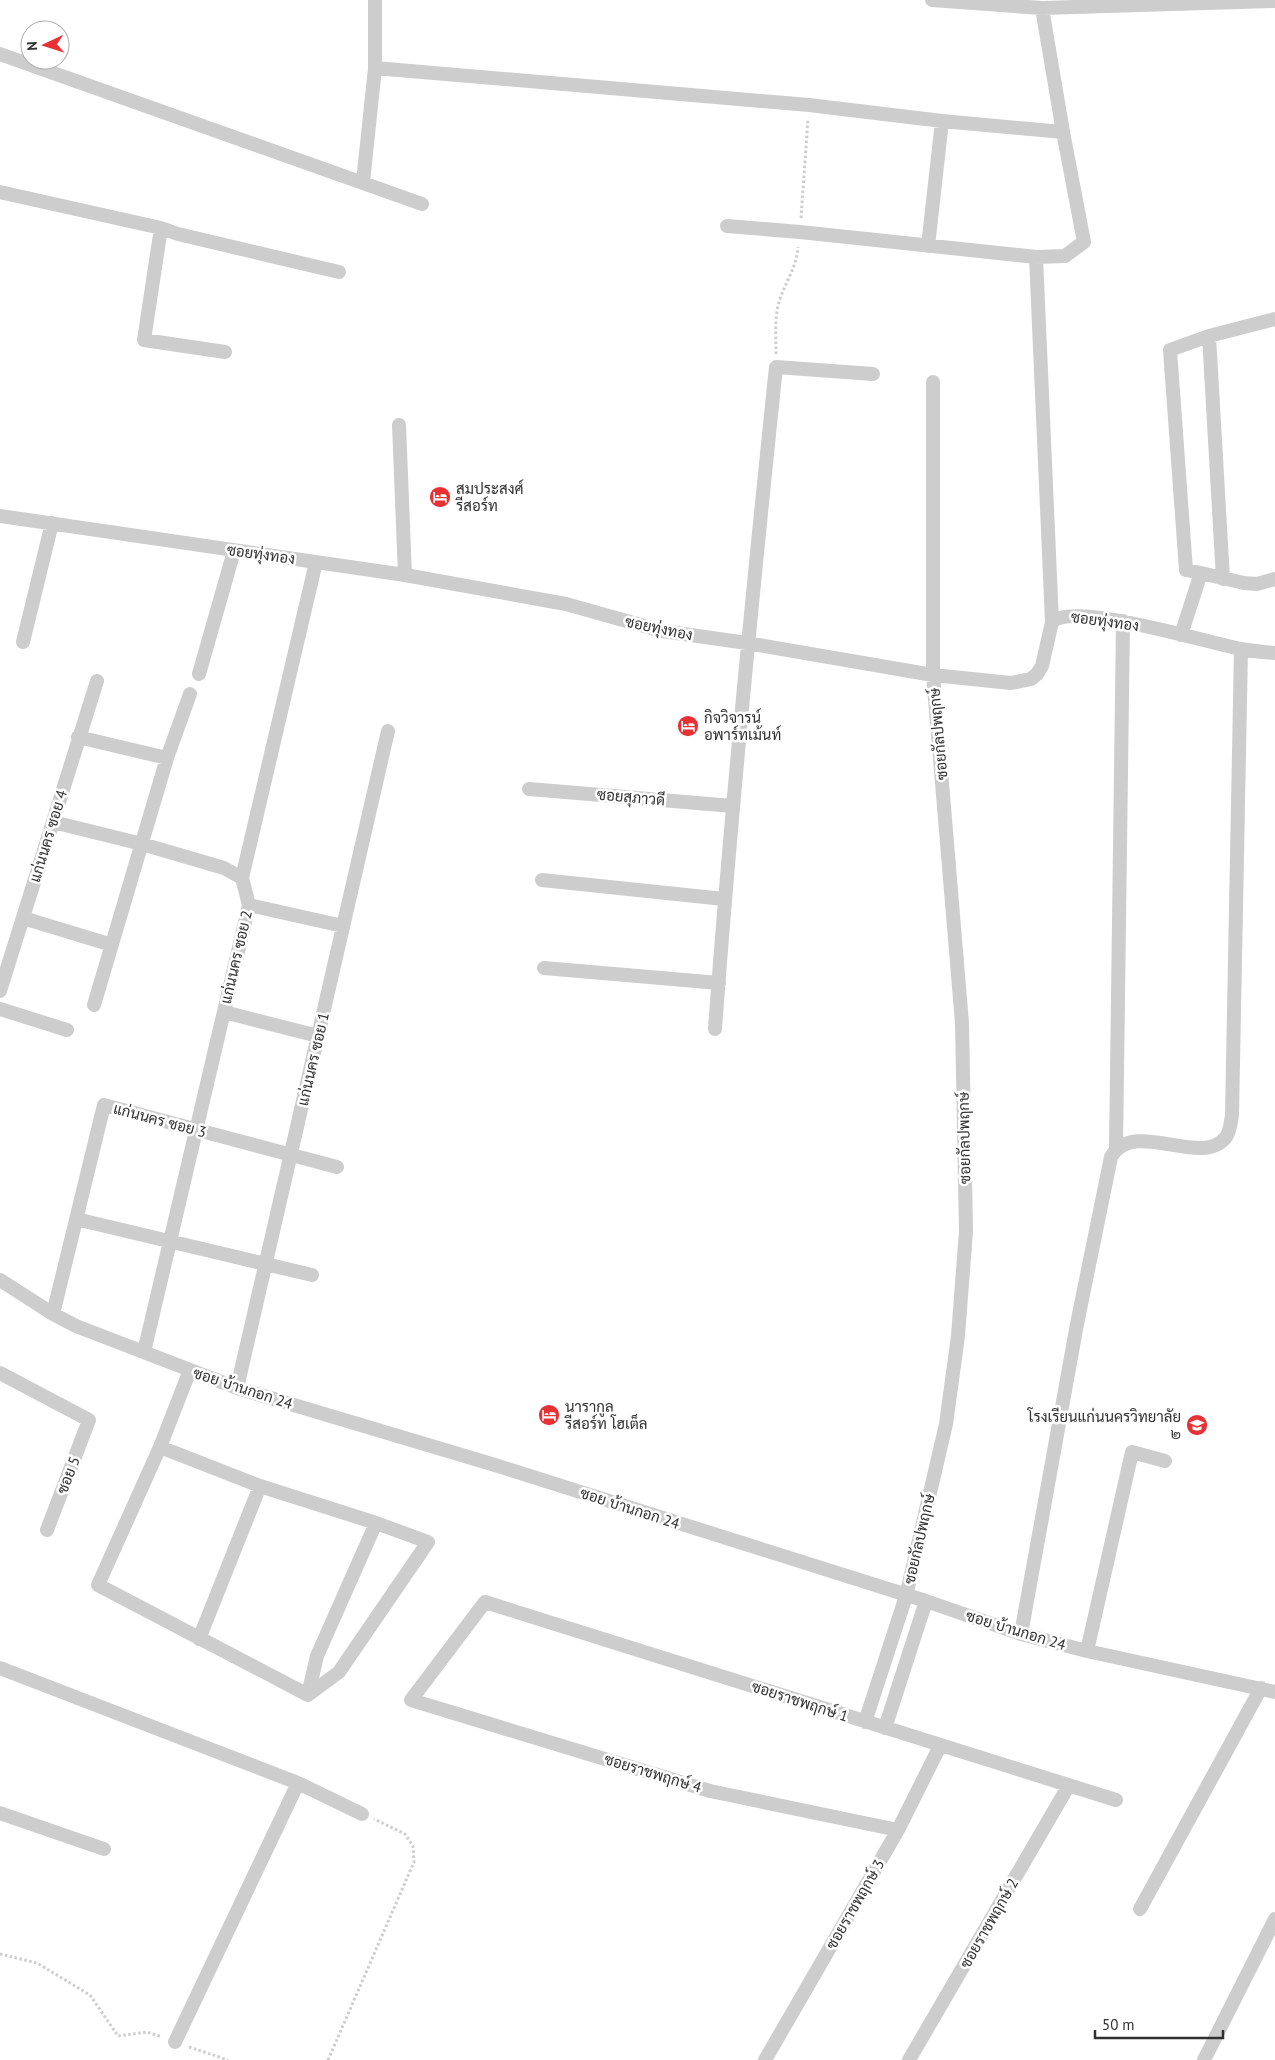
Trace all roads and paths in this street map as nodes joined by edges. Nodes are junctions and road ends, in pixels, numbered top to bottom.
1 (374, 0) edge
2 (932, 0) edge
3 (1275, 1) edge
4 (1042, 8) junction
5 (0, 54) edge
6 (375, 68) junction
7 (942, 121) junction
8 (1063, 132) junction
9 (363, 182) junction
10 (0, 192) edge
11 (422, 204) dead end
12 (727, 226) dead end
13 (161, 228) junction
14 (928, 246) junction
15 (1036, 257) junction
16 (338, 272) dead end
17 (1275, 319) edge
18 (1209, 336) junction
19 (225, 352) dead end
20 (872, 374) dead end
21 (934, 382) dead end
22 (400, 425) dead end
23 (0, 516) edge
24 (52, 524) junction
25 (234, 551) junction
26 (316, 562) junction
27 (1201, 573) junction
28 (405, 575) junction
29 (1223, 578) junction
30 (1275, 579) edge
31 (1123, 621) junction
32 (1052, 622) junction
33 (1181, 635) junction
34 (23, 642) dead end
35 (747, 643) junction
36 (1241, 649) junction
37 (1275, 653) edge
38 (199, 674) dead end
39 (933, 675) junction
40 (97, 681) dead end
41 (190, 694) dead end
42 (388, 731) dead end
43 (78, 737) junction
44 (167, 758) junction
45 (529, 788) dead end
46 (733, 806) junction
47 (53, 822) junction
48 (142, 844) junction
49 (242, 878) junction
50 (542, 880) dead end
51 (724, 899) junction
52 (249, 905) junction
53 (23, 918) junction
54 (343, 926) junction
55 (112, 945) junction
56 (544, 968) dead end
57 (718, 983) junction
58 (0, 991) edge
59 (94, 1005) dead end
60 (0, 1009) edge
61 (224, 1012) junction
62 (715, 1029) dead end
63 (67, 1030) dead end
64 (318, 1036) junction
65 (196, 1130) junction
66 (1116, 1148) junction
67 (291, 1155) junction
68 (337, 1167) dead end
69 (76, 1219) junction
70 (170, 1242) junction
71 (266, 1264) junction
72 (312, 1275) dead end
73 (0, 1280) edge
74 (53, 1314) junction
75 (144, 1352) junction
76 (190, 1370) junction
77 (0, 1373) edge
78 (237, 1388) junction
79 (160, 1447) junction
80 (1165, 1461) dead end
81 (260, 1486) junction
82 (376, 1523) junction
83 (47, 1530) dead end
84 (906, 1596) junction
85 (926, 1601) junction
86 (485, 1602) joint
87 (1021, 1634) junction
88 (199, 1639) junction
89 (1087, 1651) junction
90 (0, 1668) edge
91 (1268, 1690) edge
92 (308, 1695) junction
93 (865, 1722) junction
94 (885, 1728) junction
95 (940, 1746) junction
96 (298, 1783) junction
97 (1069, 1785) junction
98 (1116, 1800) dead end
99 (0, 1813) edge
100 (362, 1814) joint
101 (898, 1830) junction
102 (104, 1849) dead end
103 (1140, 1910) dead end
104 (1275, 1919) edge
105 (0, 1954) edge
106 (175, 2042) junction
107 (228, 2060) edge
108 (328, 2060) edge
109 (765, 2060) edge
110 (909, 2060) edge
111 (1204, 2060) edge

1 - 6 street
2 - 4 street
3 - 4 street
4 - 8 street
5 - 9 street
6 - 7 street
6 - 9 street
7 - 8 street
7 - 14 street
8 - 15 street
9 - 11 street
10 - 13 street
12 - 14 street
13 - 16 street
13 - 19 street
14 - 15 street
15 - 32 street
17 - 18 street
18 - 27 street
18 - 29 street
20 - 35 street
21 - 39 street, ซอยกัลปพฤกษ์
22 - 28 street
23 - 24 street, ซอยทุ่งทอง
24 - 25 street, ซอยทุ่งทอง
24 - 34 street
25 - 26 street, ซอยทุ่งทอง
25 - 38 street
26 - 28 street, ซอยทุ่งทอง
26 - 49 street, แก่นนคร ซอย 2
27 - 29 street
27 - 33 street
28 - 35 street, ซอยทุ่งทอง
29 - 30 street
31 - 32 street, ซอยทุ่งทอง
31 - 33 street, ซอยทุ่งทอง
31 - 66 street
32 - 39 street, ซอยทุ่งทอง
33 - 36 street, ซอยทุ่งทอง
35 - 39 street, ซอยทุ่งทอง
35 - 46 street
36 - 37 street, ซอยทุ่งทอง
36 - 66 street
39 - 84 street, ซอยกัลปพฤกษ์
40 - 43 street, แก่นนคร ซอย 4
41 - 44 street
42 - 54 street, แก่นนคร ซอย 1
43 - 44 street
43 - 47 street, แก่นนคร ซอย 4
44 - 48 street
45 - 46 street, ซอยสุภาวดี
46 - 51 street
47 - 48 street
47 - 53 street, แก่นนคร ซอย 4
48 - 49 street
48 - 55 street
49 - 52 street, แก่นนคร ซอย 2
50 - 51 street
51 - 57 street
52 - 54 street
52 - 61 street, แก่นนคร ซอย 2
53 - 55 street
53 - 58 street, แก่นนคร ซอย 4
54 - 64 street, แก่นนคร ซอย 1
55 - 59 street
56 - 57 street
57 - 62 street
60 - 63 street
61 - 64 street
61 - 65 street, แก่นนคร ซอย 2
64 - 67 street, แก่นนคร ซอย 1
65 - 67 street, แก่นนคร ซอย 3
65 - 69 street, แก่นนคร ซอย 3
65 - 70 street, แก่นนคร ซอย 2
66 - 87 street
67 - 68 street, แก่นนคร ซอย 3
67 - 71 street, แก่นนคร ซอย 1
69 - 70 street
69 - 74 street, แก่นนคร ซอย 3
70 - 71 street
70 - 75 street, แก่นนคร ซอย 2
71 - 72 street
71 - 78 street, แก่นนคร ซอย 1
73 - 74 street, ซอย บ้านกอก 24
74 - 75 street, ซอย บ้านกอก 24
75 - 76 street, ซอย บ้านกอก 24
76 - 78 street, ซอย บ้านกอก 24
76 - 79 street
77 - 83 street, ซอย 5
78 - 84 street, ซอย บ้านกอก 24
79 - 81 street
79 - 88 street
80 - 89 street
81 - 82 street
81 - 88 street
82 - 92 street
82 - 92 street
84 - 85 street, ซอย บ้านกอก 24
84 - 93 street, ซอยกัลปพฤกษ์
85 - 87 street, ซอย บ้านกอก 24
85 - 94 street
86 - 93 street, ซอยราชพฤกษ์ 1
86 - 101 street, ซอยราชพฤกษ์ 4
87 - 89 street, ซอย บ้านกอก 24
88 - 92 street
89 - 91 street, ซอย บ้านกอก 24
90 - 96 street
91 - 103 street
93 - 94 street, ซอยราชพฤกษ์ 1
94 - 95 street, ซอยราชพฤกษ์ 1
95 - 97 street, ซอยราชพฤกษ์ 1
95 - 101 street, ซอยราชพฤกษ์ 3
96 - 100 street
96 - 106 street
97 - 98 street, ซอยราชพฤกษ์ 1
97 - 110 street, ซอยราชพฤกษ์ 2
99 - 102 street
100 - 108 path
101 - 109 street, ซอยราชพฤกษ์ 3
104 - 111 street
105 - 106 path
106 - 107 path

